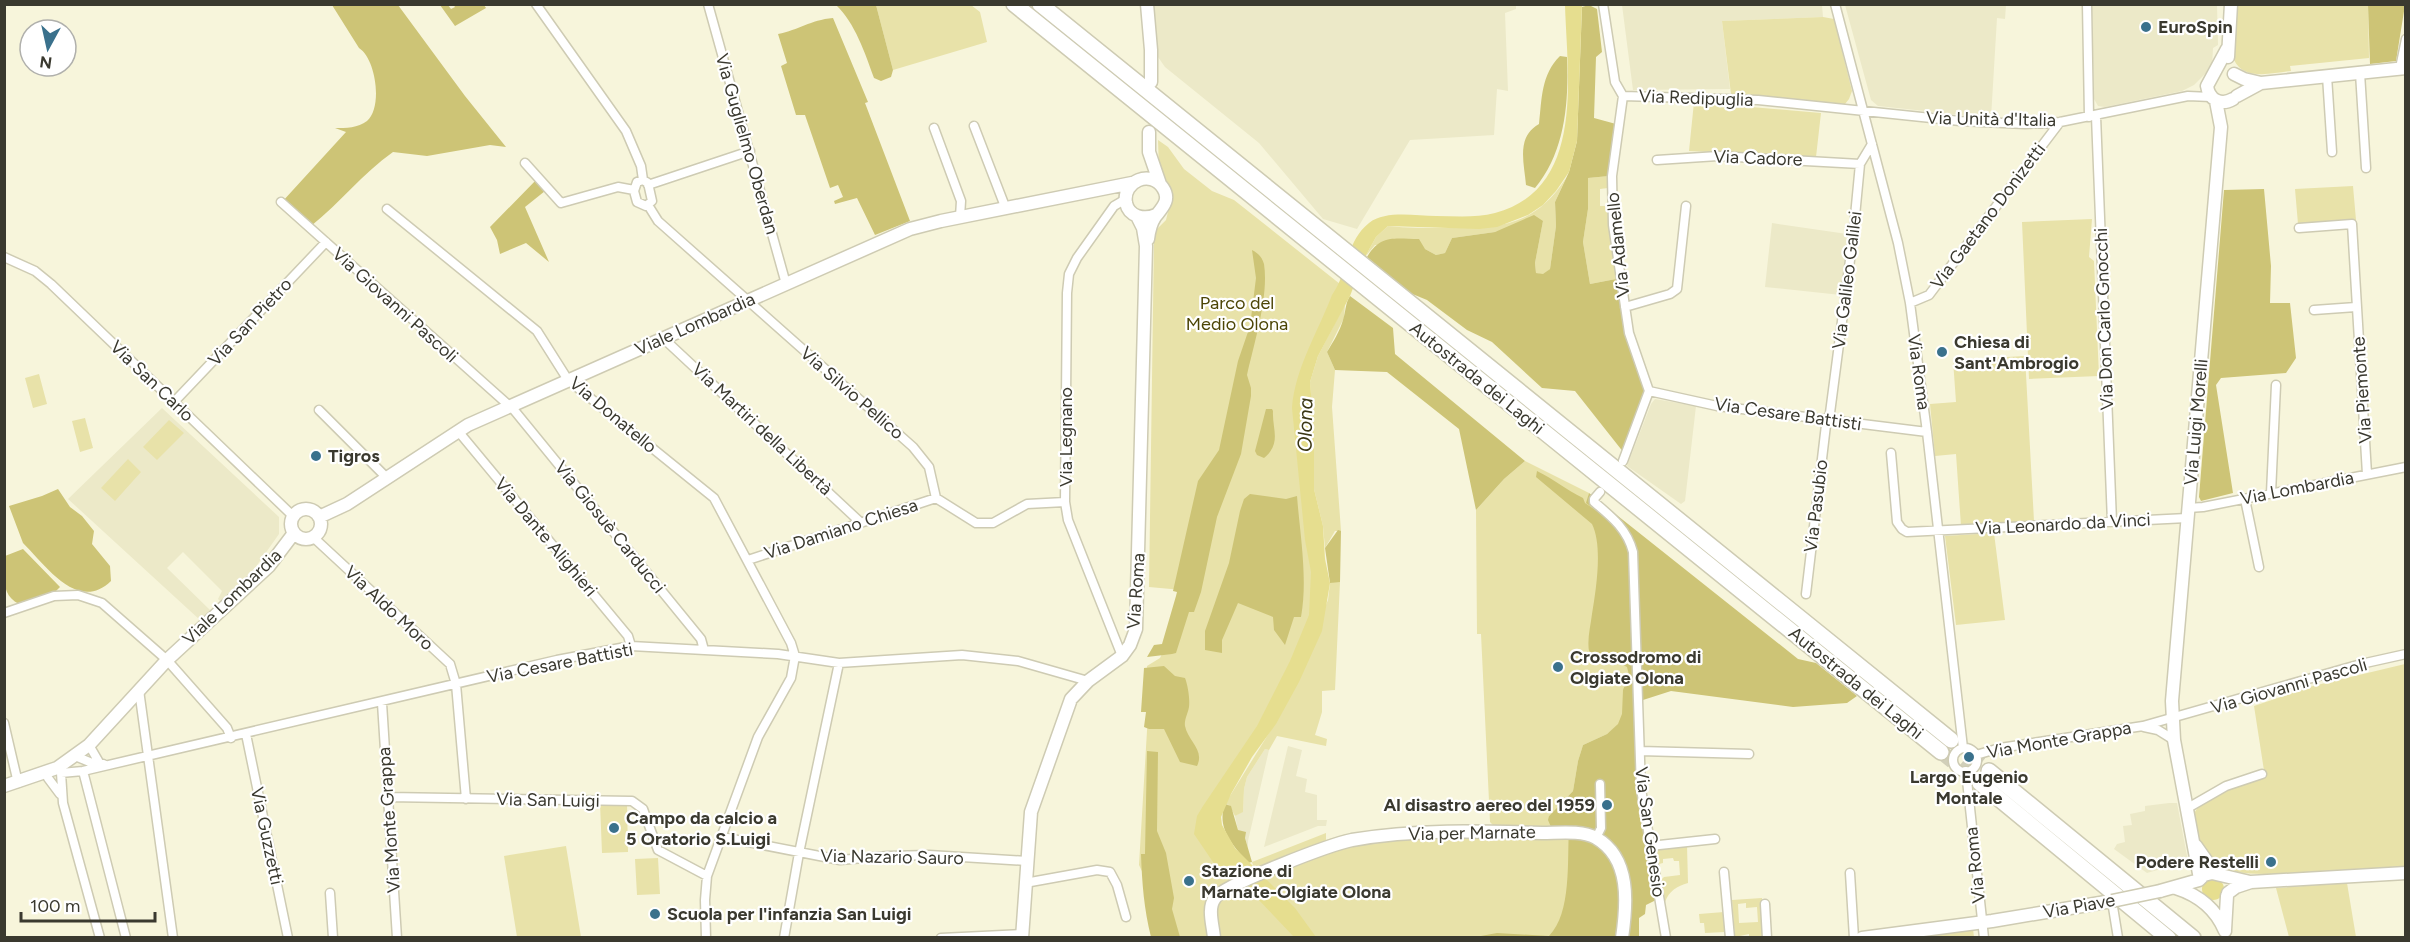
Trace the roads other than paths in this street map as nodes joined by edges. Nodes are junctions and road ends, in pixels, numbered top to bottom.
1 (536, 4) edge
2 (708, 4) edge
3 (1014, 4) edge
4 (1040, 4) edge
5 (1147, 4) edge
6 (1603, 4) edge
7 (1835, 4) edge
8 (2087, 4) edge
9 (2231, 4) edge
10 (2406, 39) edge
11 (2227, 49) junction
12 (2403, 68) edge
13 (2233, 73) junction
14 (2360, 73) junction
15 (2327, 76) junction
16 (2211, 77) junction
17 (1149, 81) dead end
18 (2261, 83) junction
19 (1623, 96) junction
20 (2188, 96) junction
21 (2235, 98) junction
22 (2214, 99) junction
23 (1863, 111) junction
24 (2092, 116) junction
25 (2060, 122) junction
26 (974, 126) dead end
27 (2221, 127) junction
28 (934, 128) dead end
29 (1149, 132) dead end
30 (1872, 144) junction
31 (750, 151) junction
32 (1149, 152) junction
33 (2332, 152) dead end
34 (1657, 160) dead end
35 (525, 163) dead end
36 (1860, 164) junction
37 (2366, 168) dead end
38 (646, 182) junction
39 (1134, 182) junction
40 (1160, 184) junction
41 (634, 190) junction
42 (1094, 192) junction
43 (281, 202) dead end
44 (648, 205) junction
45 (1686, 206) dead end
46 (1006, 208) junction
47 (387, 209) dead end
48 (1131, 209) junction
49 (1156, 215) junction
50 (960, 217) junction
51 (2299, 228) dead end
52 (326, 242) junction
53 (1146, 246) junction
54 (4, 257) edge
55 (1368, 280) junction
56 (786, 284) junction
57 (748, 301) junction
58 (1910, 303) junction
59 (1625, 307) junction
60 (2356, 307) junction
61 (2314, 310) dead end
62 (663, 338) junction
63 (568, 380) junction
64 (2276, 385) dead end
65 (1649, 391) junction
66 (174, 402) junction
67 (510, 407) junction
68 (319, 410) dead end
69 (1829, 419) junction
70 (458, 431) junction
71 (1927, 432) junction
72 (1891, 453) dead end
73 (1623, 460) dead end
74 (2406, 467) edge
75 (2367, 474) junction
76 (386, 477) junction
77 (1600, 492) dead end
78 (2271, 493) junction
79 (936, 498) junction
80 (2245, 499) junction
81 (1065, 502) junction
82 (2188, 513) junction
83 (293, 516) junction
84 (319, 517) junction
85 (859, 521) junction
86 (2112, 522) junction
87 (1938, 530) junction
88 (294, 533) junction
89 (313, 537) junction
90 (748, 560) junction
91 (2259, 567) dead end
92 (1806, 594) dead end
93 (4, 613) edge
94 (631, 646) junction
95 (704, 650) junction
96 (2406, 654) edge
97 (795, 656) junction
98 (1122, 656) junction
99 (167, 660) junction
100 (839, 663) junction
101 (1088, 681) junction
102 (456, 684) junction
103 (139, 690) junction
104 (382, 703) junction
105 (2172, 717) junction
106 (4, 723) edge
107 (2144, 726) junction
108 (246, 734) junction
109 (231, 738) junction
110 (2174, 740) junction
111 (88, 745) junction
112 (1952, 747) junction
113 (1640, 751) junction
114 (1749, 754) dead end
115 (1976, 755) junction
116 (148, 756) junction
117 (77, 757) junction
118 (105, 764) junction
119 (83, 771) junction
120 (1966, 771) junction
121 (61, 773) junction
122 (2262, 774) dead end
123 (48, 778) junction
124 (18, 783) junction
125 (1600, 784) dead end
126 (4, 786) edge
127 (388, 797) junction
128 (466, 799) junction
129 (63, 803) junction
130 (2186, 809) junction
131 (722, 837) junction
132 (1596, 838) junction
133 (1715, 838) dead end
134 (2192, 840) junction
135 (1650, 846) junction
136 (799, 853) junction
137 (1027, 861) junction
138 (1724, 872) dead end
139 (1850, 873) dead end
140 (2406, 873) edge
141 (2218, 875) junction
142 (707, 876) junction
143 (2199, 880) junction
144 (2251, 882) junction
145 (1025, 883) junction
146 (2176, 888) junction
147 (330, 893) dead end
148 (2227, 895) junction
149 (2202, 900) junction
150 (1765, 904) dead end
151 (2109, 905) junction
152 (1126, 917) dead end
153 (1982, 922) junction
154 (2225, 935) edge
155 (1022, 936) edge
156 (100, 938) edge
157 (126, 938) edge
158 (172, 938) edge
159 (288, 938) edge
160 (333, 938) edge
161 (397, 938) edge
162 (706, 938) edge
163 (784, 938) edge
164 (941, 938) edge
165 (1214, 938) edge
166 (1622, 938) edge
167 (1666, 938) edge
168 (1730, 938) edge
169 (1767, 938) edge
170 (1854, 938) edge
171 (1862, 938) edge
172 (1984, 938) edge
173 (2118, 938) edge
174 (2168, 938) edge
175 (2193, 938) edge

1 - 38 street
2 - 31 street, Via Guglielmo Oberdan
3 - 55 highway, Autostrada dei Laghi
4 - 55 highway, Autostrada dei Laghi
5 - 17 street
6 - 19 street, Via Redipuglia
7 - 23 street, Via Roma
8 - 24 street, Via Don Carlo Gnocchi
9 - 11 street
10 - 12 street
11 - 13 street
11 - 16 street
12 - 14 street
13 - 16 street
13 - 18 street
13 - 21 street
14 - 15 street
14 - 37 street
15 - 18 street
15 - 33 street
16 - 20 street, Via Unità d'Italia
16 - 22 street, Via Luigi Morelli
18 - 21 street
19 - 23 street, Via Redipuglia
19 - 59 street, Via Adamello
20 - 22 street, Via Unità d'Italia
20 - 24 street, Via Unità d'Italia
21 - 22 street
21 - 27 street, Via Luigi Morelli
22 - 27 street, Via Luigi Morelli
23 - 25 street, Via Unità d'Italia
23 - 30 street, Via Roma
24 - 25 street, Via Unità d'Italia
24 - 86 street, Via Don Carlo Gnocchi
25 - 58 street, Via Gaetano Donizetti
26 - 46 street
27 - 82 street, Via Luigi Morelli
28 - 50 street
29 - 32 street
30 - 36 street, Via Galileo Galilei
30 - 58 street, Via Roma
31 - 38 street
31 - 56 street, Via Guglielmo Oberdan
32 - 39 street
32 - 40 street
34 - 36 street, Via Cadore
35 - 41 street
36 - 69 street, Via Galileo Galilei
38 - 41 street
38 - 44 street
39 - 40 street
39 - 42 street, Viale Lombardia
39 - 48 street
40 - 49 street, Via Roma
41 - 44 street, Via Silvio Pellico
42 - 46 street, Viale Lombardia
42 - 48 street, Viale Lombardia
43 - 52 street, Via Giovanni Pascoli
44 - 57 street, Via Silvio Pellico
45 - 59 street
46 - 50 street, Viale Lombardia
47 - 63 street, Via Donatello
48 - 49 street
48 - 53 street, Via Roma
48 - 81 street, Via Legnano
49 - 53 street, Via Roma
50 - 56 street, Viale Lombardia
51 - 60 street, Via Piemonte
52 - 66 street, Via San Pietro
52 - 67 street, Via Giovanni Pascoli
53 - 98 street, Via Roma
54 - 66 street, Via San Carlo
55 - 112 highway, Autostrada dei Laghi
56 - 57 street, Viale Lombardia
57 - 62 street, Viale Lombardia
57 - 79 street, Via Silvio Pellico
58 - 71 street, Via Roma
59 - 65 street, Via Adamello
60 - 61 street
60 - 75 street, Via Piemonte
62 - 63 street, Viale Lombardia
62 - 85 street, Via Martiri della Libertà
63 - 67 street, Viale Lombardia
63 - 90 street, Via Donatello
64 - 78 street
65 - 69 street, Via Cesare Battisti
65 - 73 street
66 - 83 street, Via San Carlo
67 - 70 street, Viale Lombardia
67 - 95 street, Via Giosuè Carducci
68 - 76 street
69 - 71 street, Via Cesare Battisti
69 - 92 street, Via Pasubio
70 - 76 street, Viale Lombardia
70 - 94 street, Via Dante Alighieri
71 - 87 street, Via Roma
72 - 87 street, Via Leonardo da Vinci
74 - 75 street, Via Lombardia
75 - 78 street, Via Lombardia
76 - 84 street, Viale Lombardia
77 - 113 street, Via San Genesio
78 - 80 street, Via Lombardia
79 - 81 street, Via Damiano Chiesa
79 - 85 street, Via Damiano Chiesa
80 - 82 street, Via Lombardia
80 - 91 street
81 - 98 street, Via Legnano
82 - 86 street, Via Leonardo da Vinci
82 - 105 street, Via Luigi Morelli
83 - 84 street, Viale Lombardia
83 - 88 street, Viale Lombardia
84 - 89 street
85 - 90 street, Via Damiano Chiesa
86 - 87 street, Via Leonardo da Vinci
87 - 112 street, Via Roma
88 - 89 street, Viale Lombardia
88 - 99 street, Viale Lombardia
89 - 102 street, Via Aldo Moro
90 - 97 street, Via Donatello
93 - 99 street
94 - 95 street, Via Cesare Battisti
94 - 102 street, Via Cesare Battisti
95 - 97 street, Via Cesare Battisti
96 - 105 street, Via Giovanni Pascoli
97 - 100 street, Via Cesare Battisti
97 - 131 street
98 - 101 street, Via Roma
99 - 103 street, Viale Lombardia
99 - 109 street, Viale Lombardia
100 - 101 street, Via Cesare Battisti
100 - 136 street
101 - 137 street, Via Roma
102 - 104 street, Via Cesare Battisti
102 - 128 street
103 - 111 street, Viale Lombardia
103 - 116 street
104 - 108 street, Via Cesare Battisti
104 - 127 street, Via Monte Grappa
105 - 107 street, Via Monte Grappa
105 - 110 street, Via Luigi Morelli
106 - 124 street
107 - 110 street, Via Monte Grappa
107 - 115 street, Via Monte Grappa
108 - 109 street, Via Cesare Battisti
108 - 159 street, Via Guzzetti
109 - 116 street, Via Cesare Battisti
110 - 130 street, Via Luigi Morelli
111 - 117 street, Viale Lombardia
111 - 118 street
112 - 115 street
112 - 120 street
113 - 114 street
113 - 135 street, Via San Genesio
115 - 120 street
116 - 118 street, Via Cesare Battisti
116 - 158 street
117 - 118 street, Via Cesare Battisti
117 - 121 street, Viale Lombardia
117 - 124 street, Viale Lombardia
118 - 119 street, Via Cesare Battisti
119 - 121 street, Via Cesare Battisti
119 - 157 street
120 - 153 street, Via Roma
121 - 123 street, Viale Lombardia
121 - 129 street
122 - 130 street
123 - 124 street, Viale Lombardia
123 - 129 street
124 - 126 street, Viale Lombardia
125 - 132 street
127 - 128 street, Via San Luigi
127 - 161 street, Via Monte Grappa
128 - 142 street, Via San Luigi
129 - 156 street
130 - 134 street, Via Luigi Morelli
131 - 136 street, Via Nazario Sauro
131 - 142 street
132 - 165 street, Via per Marnate
132 - 166 street
133 - 135 street
134 - 141 street
134 - 143 street, Via Luigi Morelli
135 - 167 street, Via San Genesio
136 - 137 street, Via Nazario Sauro
136 - 163 street
137 - 145 street, Via Roma
138 - 168 street
139 - 170 street
140 - 144 street
141 - 143 street, Via Piave
141 - 144 street
141 - 148 street
142 - 162 street
143 - 146 street, Via Piave
143 - 149 street
144 - 148 street
145 - 152 street
145 - 155 street, Via Roma
146 - 149 street
146 - 151 street, Via Piave, bridge
147 - 160 street
148 - 149 street
148 - 154 street
149 - 154 street
150 - 169 street
151 - 153 street, Via Piave
151 - 173 street
153 - 171 street, Via Piave
153 - 172 street, Via Roma
155 - 164 street
174 - 175 highway

